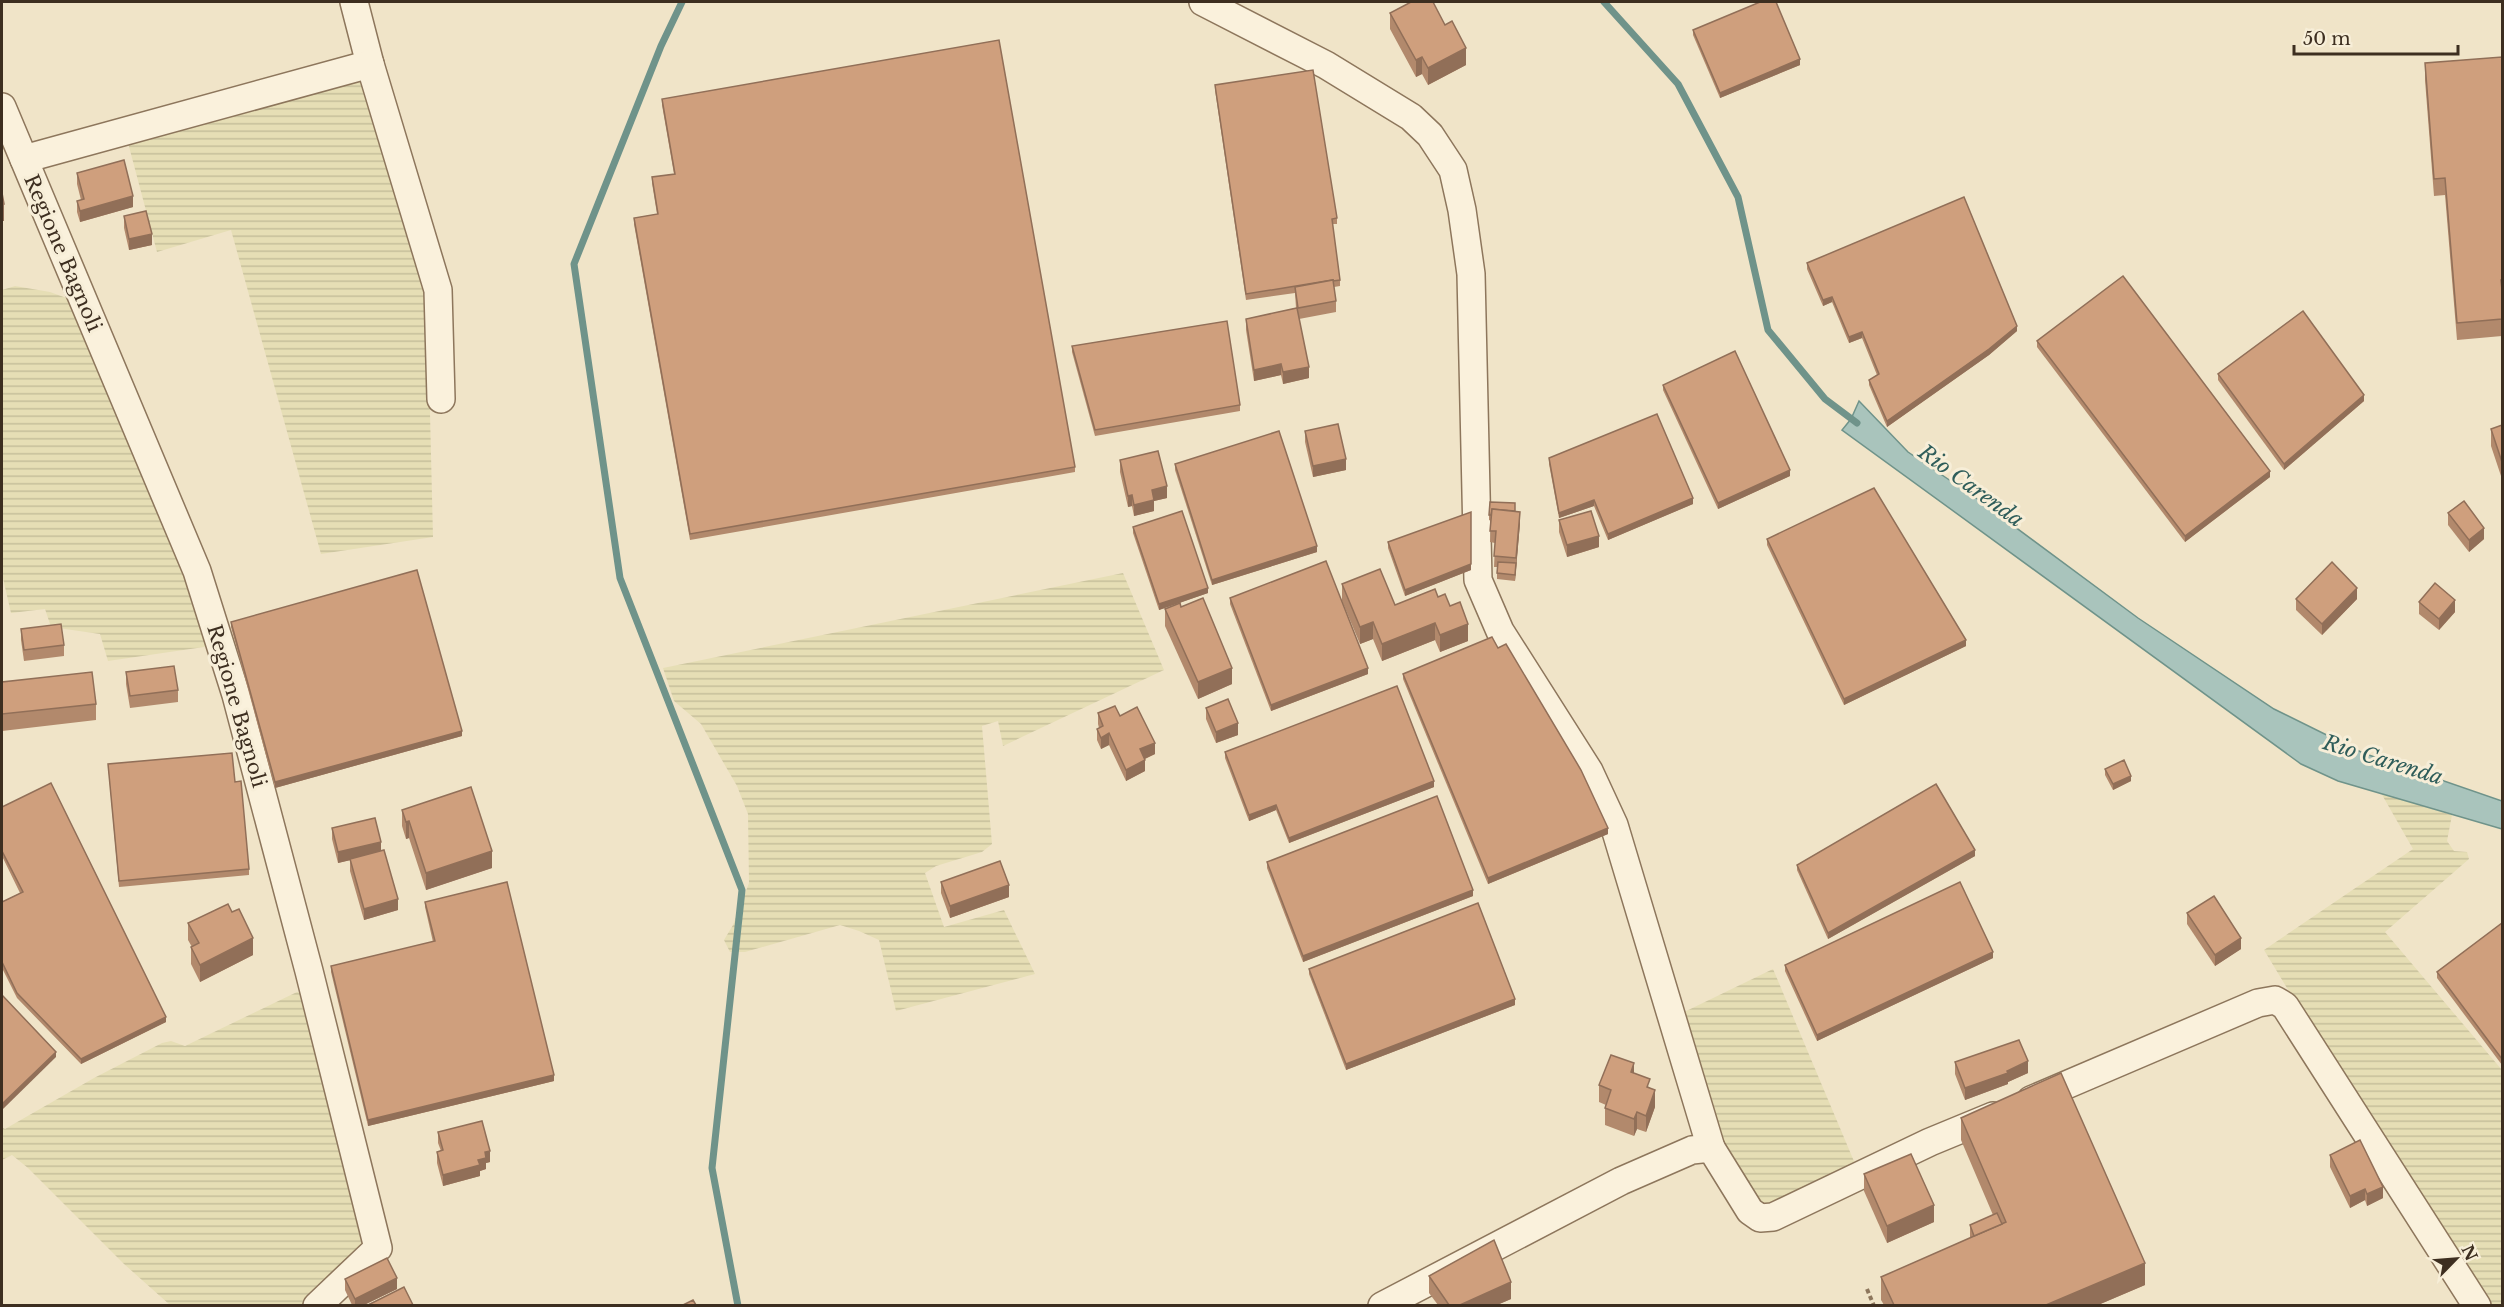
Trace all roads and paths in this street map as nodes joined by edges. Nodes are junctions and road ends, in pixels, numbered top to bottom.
1 (354, 2) edge
2 (1203, 2) edge
3 (370, 64) junction
4 (2, 107) edge
5 (24, 159) junction
6 (441, 399) dead end
7 (1711, 1148) junction
8 (1867, 1290) dead end
9 (317, 1305) edge
10 (1382, 1305) edge
11 (1874, 1305) edge
12 (2477, 1305) edge

1 - 3 street
2 - 7 street
3 - 5 street
3 - 6 street
4 - 5 street, Regione Bagnoli
5 - 9 street, Regione Bagnoli
7 - 10 street
7 - 12 street
8 - 11 path

